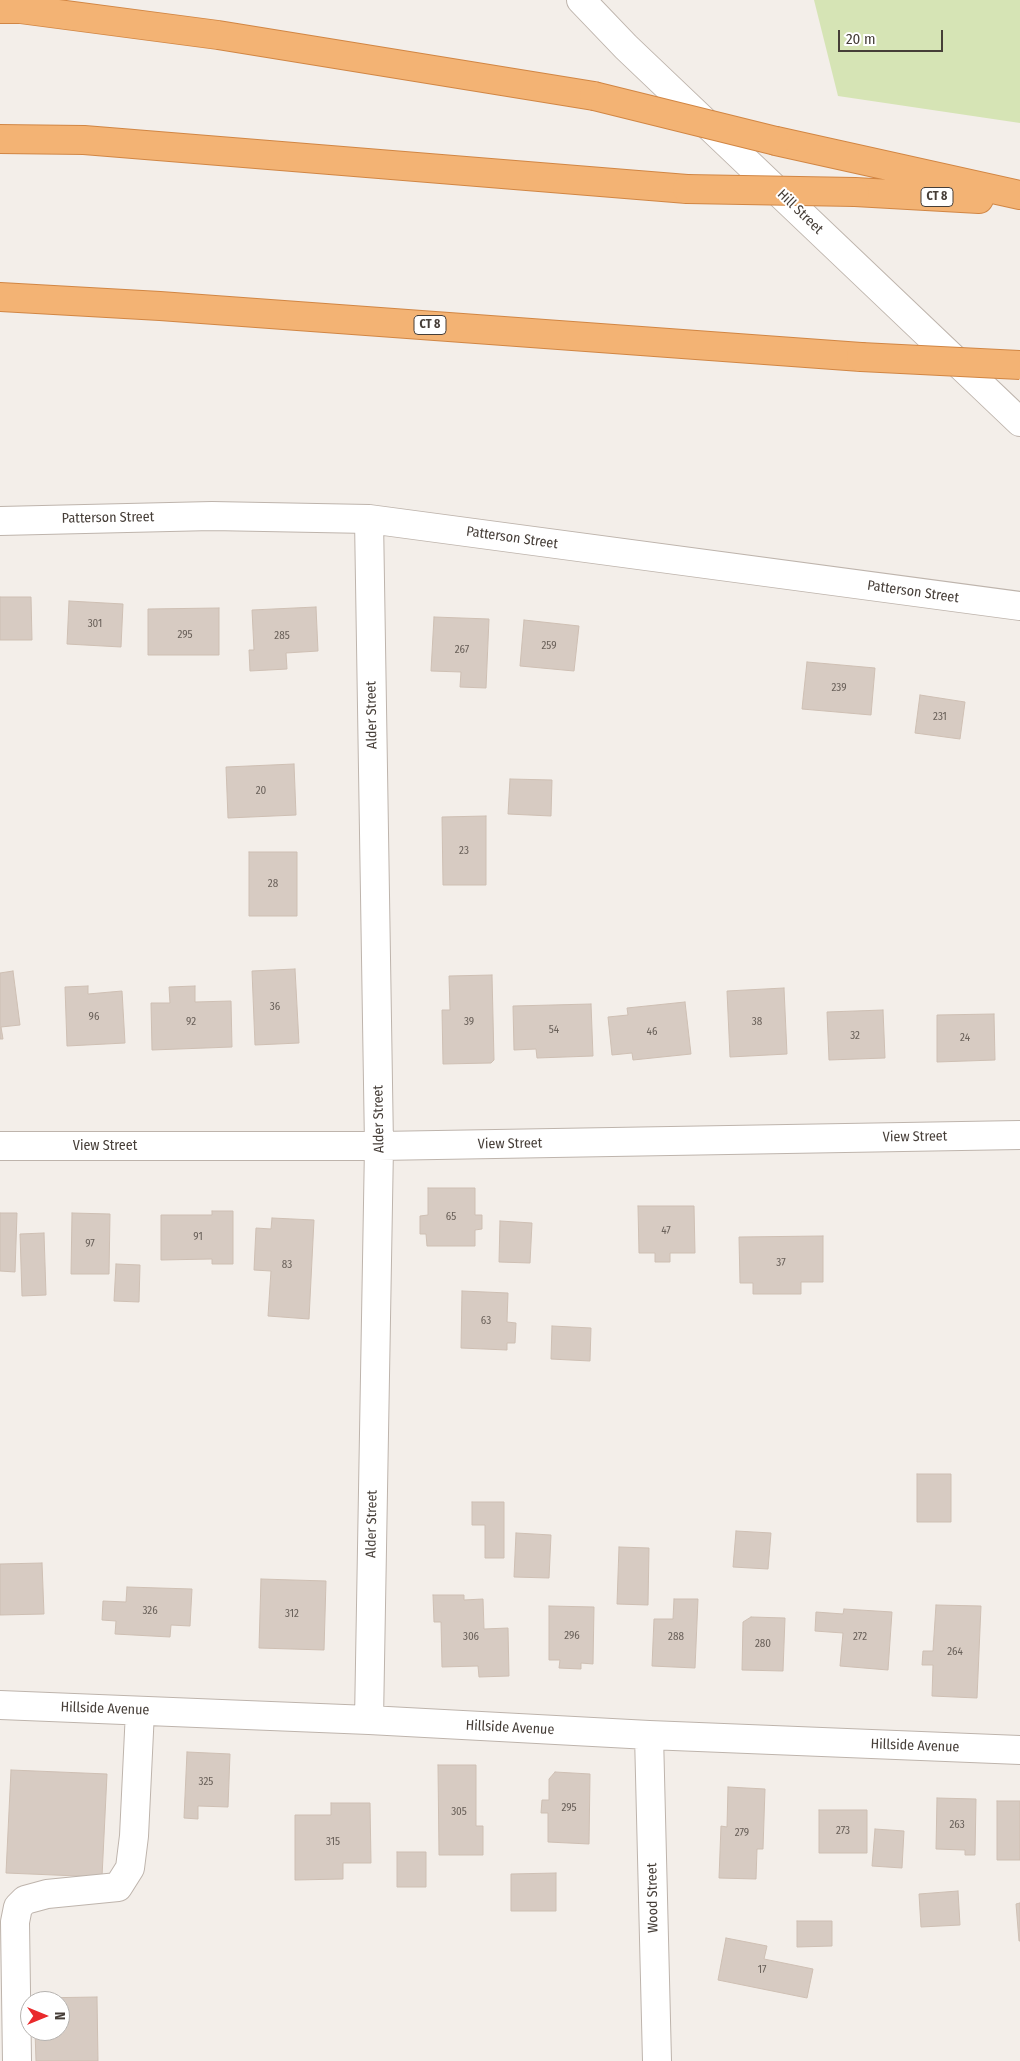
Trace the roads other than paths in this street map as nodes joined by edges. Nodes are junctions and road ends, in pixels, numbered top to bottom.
1 (582, 0) edge
2 (0, 9) edge
3 (0, 139) edge
4 (1020, 195) edge
5 (1020, 202) edge
6 (0, 297) edge
7 (1020, 365) edge
8 (1020, 422) edge
9 (369, 519) junction
10 (0, 521) edge
11 (1020, 606) edge
12 (1020, 1135) edge
13 (0, 1146) edge
14 (379, 1146) junction
15 (0, 1705) edge
16 (140, 1711) junction
17 (369, 1720) junction
18 (649, 1735) junction
19 (1020, 1750) edge
20 (17, 2061) edge
21 (656, 2061) edge

1 - 8 street, Hill Street
2 - 4 highway, bridge
3 - 5 highway, CT 8, bridge
6 - 7 highway, CT 8, bridge
9 - 10 street, Patterson Street
9 - 11 street, Patterson Street
9 - 14 street, Alder Street
12 - 14 street, View Street
13 - 14 street, View Street
14 - 17 street, Alder Street
15 - 16 street, Hillside Avenue
16 - 17 street, Hillside Avenue
16 - 20 street
17 - 18 street, Hillside Avenue
18 - 19 street, Hillside Avenue
18 - 21 street, Wood Street

